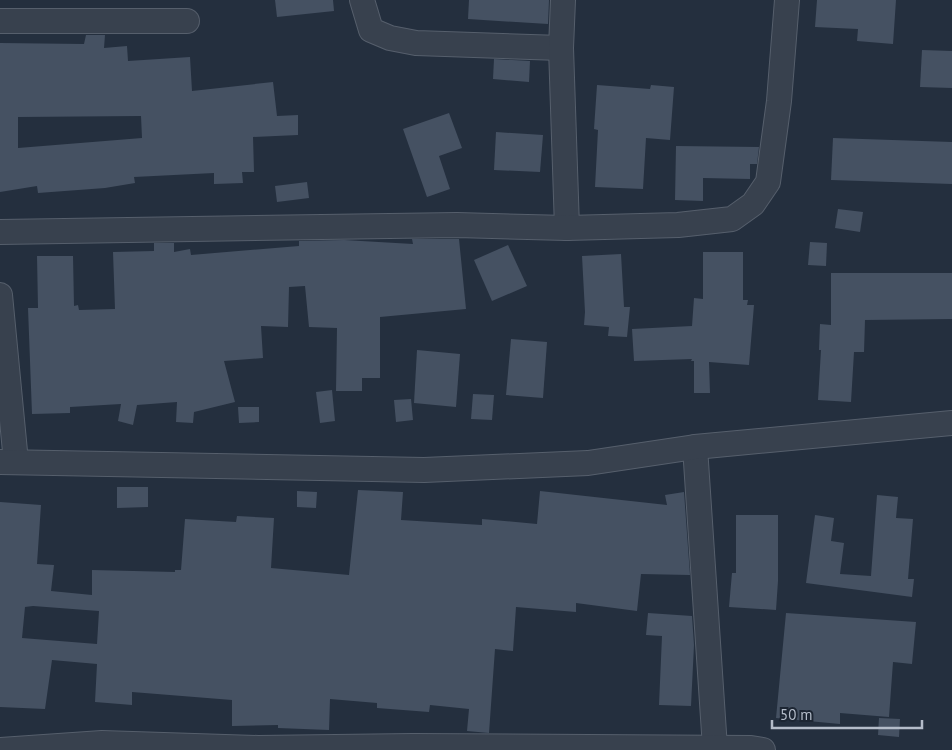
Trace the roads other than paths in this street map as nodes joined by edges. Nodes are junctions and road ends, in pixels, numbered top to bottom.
1 (362, 0) edge
2 (563, 0) edge
3 (787, 0) edge
4 (12, 14) edge
5 (187, 21) dead end
6 (561, 48) junction
7 (566, 228) junction
8 (0, 232) edge
9 (0, 295) edge
10 (952, 423) edge
11 (695, 447) junction
12 (8, 462) edge
13 (715, 748) junction
14 (0, 750) edge
15 (764, 750) edge

1 - 6 street
2 - 6 street
3 - 7 street
4 - 5 street
6 - 7 street
7 - 8 street
9 - 12 street
10 - 11 street
11 - 12 street
11 - 13 street
13 - 14 street
13 - 15 street

